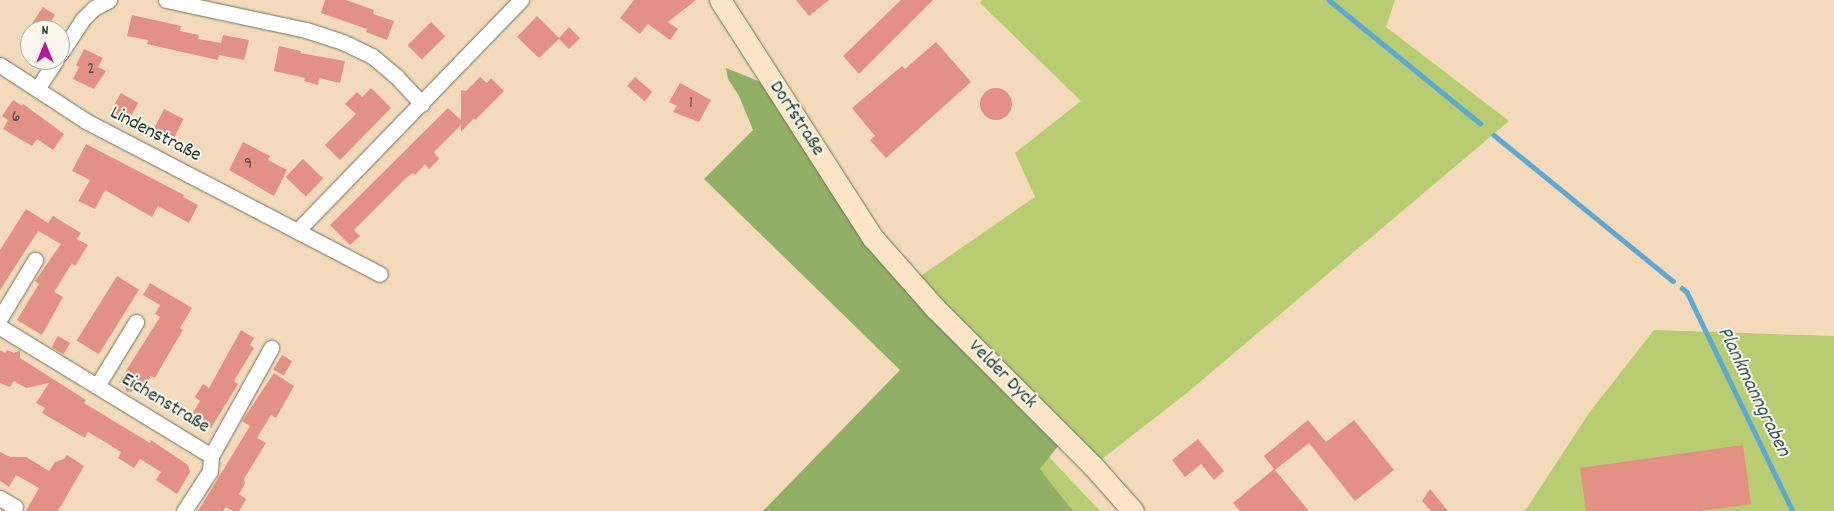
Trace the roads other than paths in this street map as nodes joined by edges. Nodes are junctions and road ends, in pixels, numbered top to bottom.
1 (109, 0) edge
2 (166, 0) edge
3 (521, 0) edge
4 (720, 0) edge
5 (70, 39) edge
6 (0, 65) edge
7 (49, 70) edge
8 (37, 89) junction
9 (422, 104) junction
10 (297, 231) junction
11 (873, 238) joint
12 (35, 260) dead end
13 (380, 274) dead end
14 (0, 318) edge
15 (136, 322) dead end
16 (0, 327) edge
17 (271, 348) dead end
18 (97, 386) junction
19 (211, 456) junction
20 (0, 498) edge
21 (12, 511) edge
22 (184, 511) edge
23 (1133, 511) edge

1 - 5 street
2 - 9 street
3 - 9 street
4 - 11 main road, Dorfstraße
6 - 8 street, Lindenstraße
7 - 8 street
8 - 10 street, Lindenstraße
9 - 10 street
10 - 13 street, Lindenstraße
11 - 23 main road, Velder Dyck
12 - 14 street
15 - 18 street, Eichenstraße
16 - 18 street, Eichenstraße
17 - 19 street, Eichenstraße
18 - 19 street, Eichenstraße
19 - 22 street, Eichenstraße
20 - 21 street

